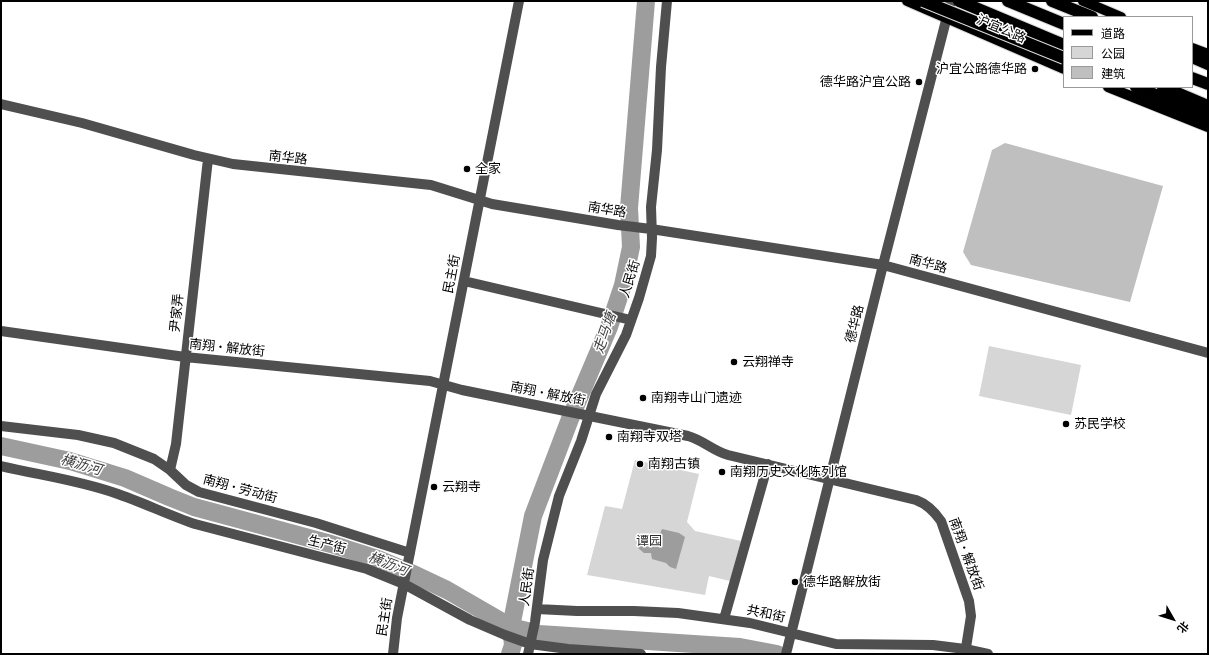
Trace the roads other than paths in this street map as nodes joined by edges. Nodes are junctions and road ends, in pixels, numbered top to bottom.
1 (519, 1) edge
2 (667, 1) edge
3 (907, 1) edge
4 (924, 1) edge
5 (951, 1) edge
6 (959, 1) edge
7 (1008, 1) edge
8 (1052, 1) edge
9 (1082, 1) edge
10 (1094, 3) edge
11 (1090, 16) edge
12 (1119, 16) edge
13 (947, 19) junction
14 (1063, 24) edge
15 (1063, 45) edge
16 (1193, 48) edge
17 (1208, 54) edge
18 (1193, 57) edge
19 (1063, 58) edge
20 (1208, 64) edge
21 (1063, 69) edge
22 (1193, 78) edge
23 (1208, 84) edge
24 (1110, 88) edge
25 (1138, 88) edge
26 (1165, 88) edge
27 (1, 104) edge
28 (1208, 106) edge
29 (1208, 116) edge
30 (1208, 127) edge
31 (208, 159) junction
32 (479, 201) junction
33 (646, 228) junction
34 (882, 265) junction
35 (464, 281) junction
36 (626, 318) junction
37 (1, 331) edge
38 (1208, 353) edge
39 (185, 357) junction
40 (443, 385) junction
41 (588, 415) junction
42 (1, 426) edge
43 (768, 464) junction
44 (1, 466) edge
45 (170, 470) junction
46 (830, 479) junction
47 (410, 552) junction
48 (404, 584) junction
49 (537, 609) junction
50 (724, 619) junction
51 (791, 632) junction
52 (530, 645) edge
53 (965, 652) edge
54 (393, 654) edge
55 (641, 654) edge
56 (786, 654) edge
57 (988, 654) edge

1 - 32 street, 民主街
2 - 33 street, 人民街
3 - 13 main road, 沪宜公路
4 - 19 highway, bridge
5 - 13 street, 德华路
6 - 15 highway
7 - 14 highway
8 - 11 highway
9 - 10 main road
10 - 12 main road
13 - 21 main road, 沪宜公路
13 - 34 street, 德华路
16 - 17 main road
18 - 20 highway
22 - 23 highway
24 - 30 main road
25 - 29 highway
26 - 28 highway
27 - 31 street, 南华路
31 - 32 street, 南华路
31 - 39 street, 尹家弄
32 - 33 street, 南华路
32 - 35 street, 民主街
33 - 34 street, 南华路
33 - 36 street, 人民街
34 - 38 street, 南华路
34 - 46 street, 德华路
35 - 36 street
35 - 40 street, 民主街
36 - 41 street, 人民街
37 - 39 street, 南翔 • 解放街
39 - 40 street, 南翔 • 解放街
39 - 45 street, 尹家弄
40 - 41 street, 南翔 • 解放街
40 - 47 street, 民主街
41 - 43 street, 南翔 • 解放街
41 - 49 street, 人民街
42 - 45 street, 南翔 • 劳动街
43 - 46 street, 南翔 • 解放街
43 - 50 street
44 - 48 street, 生产街
45 - 47 street, 南翔 • 劳动街
46 - 51 street, 德华路
46 - 53 street, 南翔 • 解放街
47 - 48 street, 民主街
48 - 52 street, 生产街
48 - 54 street, 民主街
49 - 50 street, 共和街
49 - 52 street, 人民街
50 - 51 street, 共和街
51 - 53 street, 共和街
51 - 56 street, 德华路
52 - 55 street, 生产街
53 - 57 street, 共和街

